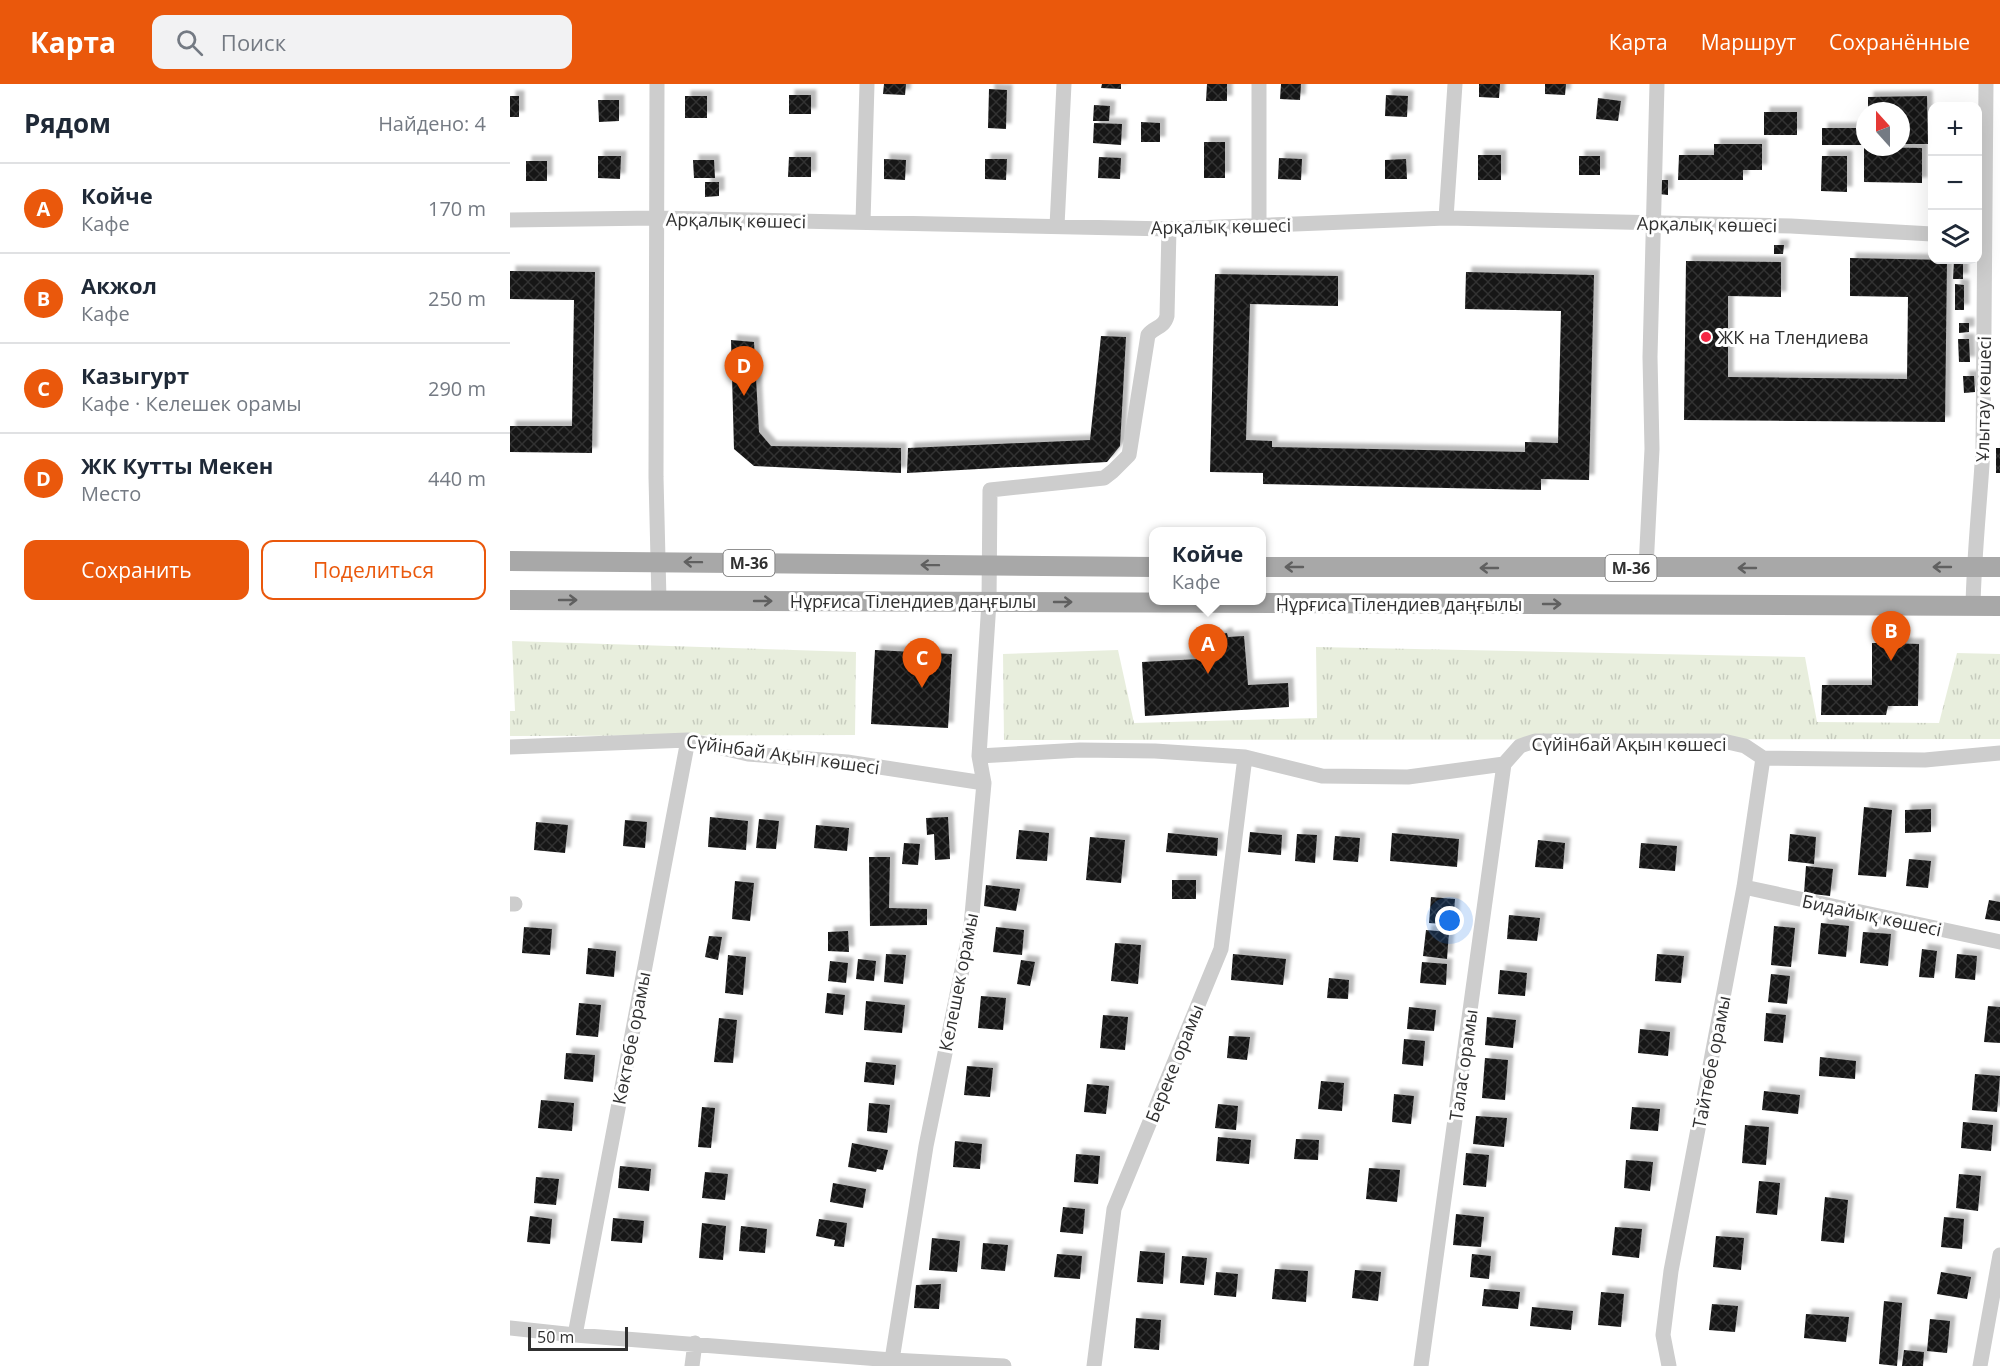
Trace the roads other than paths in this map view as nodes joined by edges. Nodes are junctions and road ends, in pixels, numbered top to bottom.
1 (657, 84) edge
2 (867, 84) edge
3 (1064, 84) edge
4 (1259, 84) edge
5 (1455, 84) edge
6 (1657, 84) edge
7 (1986, 84) edge
8 (1982, 210) edge
9 (656, 218) junction
10 (1446, 218) junction
11 (510, 220) edge
12 (863, 222) junction
13 (1652, 223) junction
14 (1057, 226) junction
15 (1259, 226) junction
16 (1169, 229) junction
17 (1928, 234) edge
18 (1981, 264) edge
19 (510, 561) edge
20 (658, 562) junction
21 (989, 566) junction
22 (1149, 567) edge
23 (1266, 567) edge
24 (1974, 567) junction
25 (2000, 567) edge
26 (1646, 568) junction
27 (510, 600) edge
28 (659, 600) junction
29 (989, 602) junction
30 (1149, 603) edge
31 (1266, 603) edge
32 (1973, 606) junction
33 (2000, 606) edge
34 (688, 740) junction
35 (510, 747) edge
36 (2000, 753) edge
37 (979, 756) junction
38 (1245, 757) junction
39 (1763, 758) junction
40 (1504, 764) junction
41 (984, 783) junction
42 (1744, 887) junction
43 (2000, 942) edge
44 (2000, 1255) edge
45 (510, 1328) edge
46 (575, 1335) junction
47 (695, 1343) junction
48 (892, 1360) junction
49 (692, 1366) edge
50 (1004, 1366) edge
51 (1094, 1366) edge
52 (1422, 1366) edge
53 (1669, 1366) edge
54 (1980, 1366) edge

1 - 9 street
2 - 12 street
3 - 14 street
4 - 15 street
5 - 10 street
6 - 13 street
7 - 8 street, Ұлытау көшесі
9 - 11 street, Арқалық көшесі
9 - 12 street, Арқалық көшесі
9 - 20 street
10 - 13 street, Арқалық көшесі
10 - 15 street, Арқалық көшесі
12 - 14 street, Арқалық көшесі
13 - 17 street, Арқалық көшесі
13 - 26 street
14 - 16 street, Арқалық көшесі
15 - 16 street, Арқалық көшесі
16 - 21 street, Келешек орамы
18 - 24 street, Ұлытау көшесі
19 - 20 main road, Нұрғиса Тілендиев даңғылы / M-36
21 -> 20 main road, Нұрғиса Тілендиев даңғылы / M-36
20 - 28 street
21 - 22 main road, Нұрғиса Тілендиев даңғылы / M-36
21 - 29 street, Келешек орамы
26 -> 23 main road, Нұрғиса Тілендиев даңғылы / M-36
24 - 25 main road, Нұрғиса Тілендиев даңғылы / M-36
24 -> 26 main road, Нұрғиса Тілендиев даңғылы / M-36
24 - 32 street, Ұлытау көшесі
27 -> 28 main road, Нұрғиса Тілендиев даңғылы / M-36
28 -> 29 main road, Нұрғиса Тілендиев даңғылы / M-36
29 -> 30 main road, Нұрғиса Тілендиев даңғылы / M-36
29 - 37 street, Келешек орамы
31 -> 32 main road, Нұрғиса Тілендиев даңғылы / M-36
32 - 33 main road, Нұрғиса Тілендиев даңғылы / M-36
34 - 35 street, Сүйінбай Ақын көшесі
34 - 41 street, Сүйінбай Ақын көшесі
34 - 46 street, Көктөбе орамы
36 - 39 street, Сүйінбай Ақын көшесі
37 - 38 street
37 - 41 street, Келешек орамы
38 - 40 street
38 - 51 street, Береке орамы
39 - 40 street, Сүйінбай Ақын көшесі
39 - 42 street, Тайтөбе орамы
40 - 52 street, Талас орамы
41 - 48 street, Келешек орамы
42 - 43 street, Бидайық көшесі
42 - 53 street, Тайтөбе орамы
44 - 54 street
45 - 46 street
46 - 47 street
47 - 48 street
47 - 49 street
48 - 50 street

